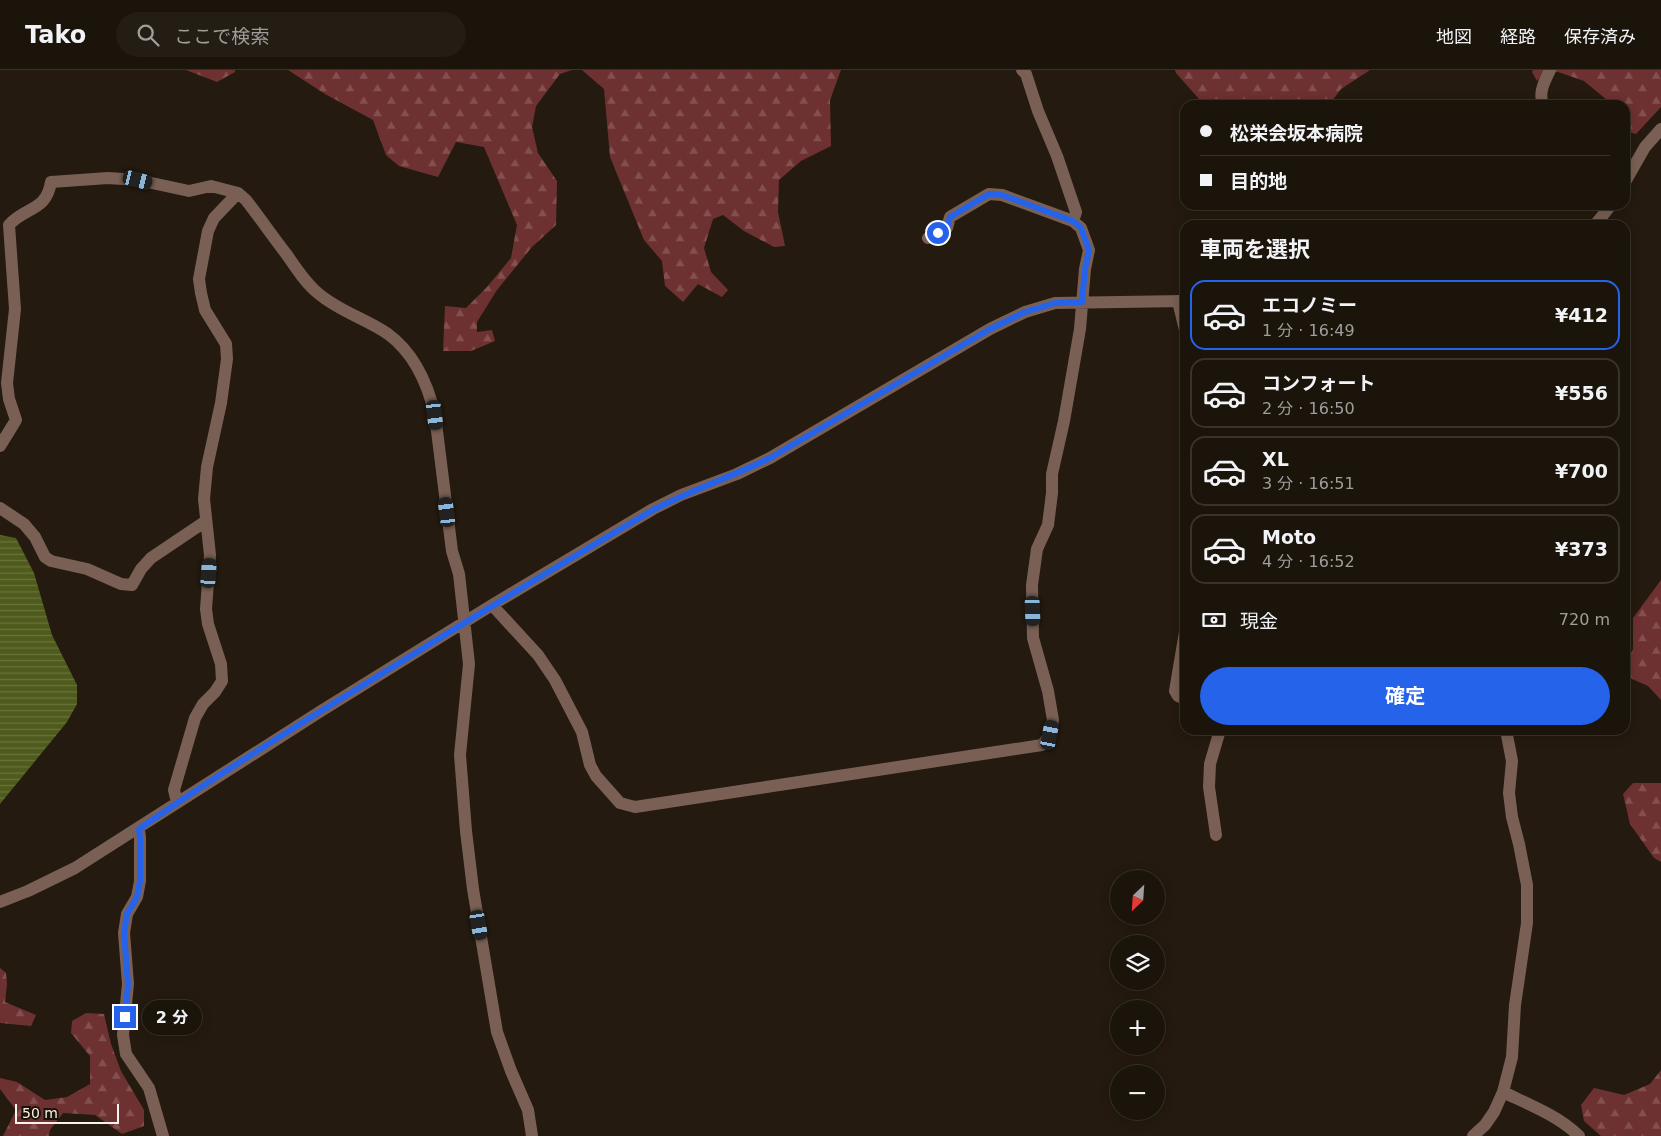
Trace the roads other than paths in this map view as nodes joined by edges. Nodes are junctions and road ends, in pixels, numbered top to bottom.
1 (1022, 70) edge
2 (1550, 70) edge
3 (1543, 100) edge
4 (1661, 129) edge
5 (1630, 166) edge
6 (238, 193) junction
7 (1073, 221) junction
8 (928, 238) dead end
9 (1180, 301) edge
10 (1082, 302) junction
11 (0, 446) edge
12 (0, 508) edge
13 (206, 522) junction
14 (492, 605) junction
15 (465, 622) junction
16 (1180, 662) edge
17 (1180, 697) edge
18 (1219, 735) edge
19 (1507, 735) edge
20 (178, 802) junction
21 (139, 829) junction
22 (1216, 835) dead end
23 (0, 902) edge
24 (1503, 1092) junction
25 (163, 1136) edge
26 (532, 1136) edge
27 (1472, 1136) edge
28 (1580, 1136) edge

1 - 7 street
2 - 3 street
4 - 5 street
6 - 11 street
6 - 13 street
6 - 15 street
7 - 8 street
7 - 10 street
9 - 10 street
10 - 14 street
10 - 14 street
12 - 13 street
13 - 20 street
14 - 15 street
15 - 20 street
15 - 26 street
16 - 17 street
18 - 22 street
19 - 24 street
20 - 21 street
21 - 23 street
21 - 25 street
24 - 27 street
24 - 28 street

